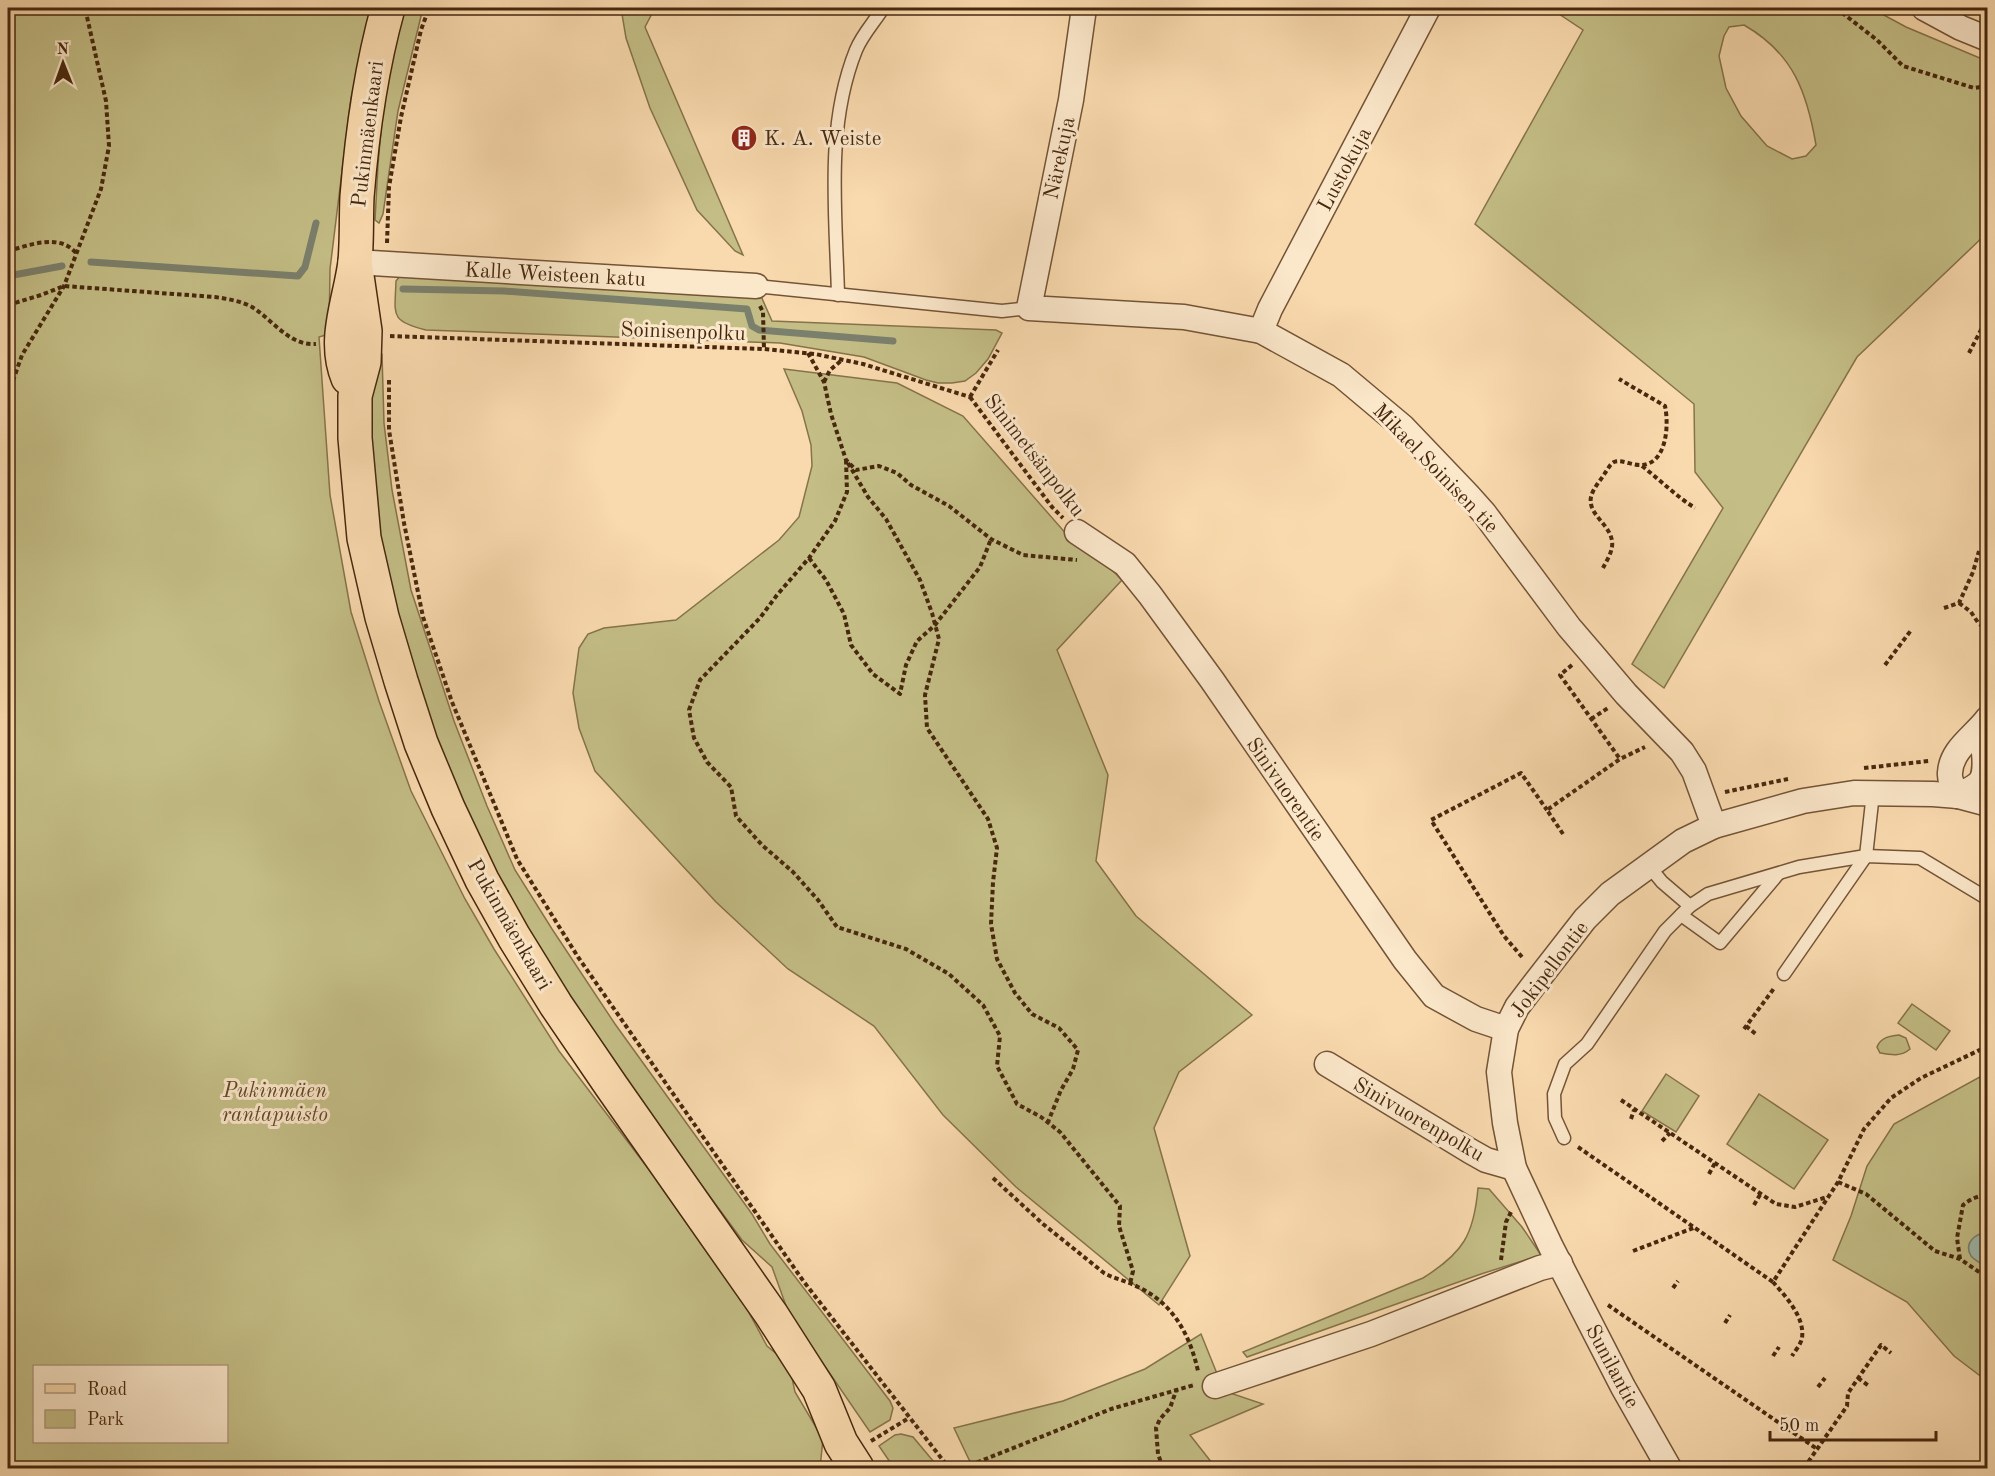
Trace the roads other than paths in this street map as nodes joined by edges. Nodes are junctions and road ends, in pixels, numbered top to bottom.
1 (388, 8) edge
2 (883, 8) edge
3 (1084, 8) edge
4 (1428, 8) edge
5 (1924, 8) edge
6 (1988, 39) edge
7 (355, 262) junction
8 (756, 286) joint
9 (838, 295) junction
10 (1029, 308) junction
11 (1261, 332) junction
12 (1077, 532) road end
13 (1984, 724) edge
14 (1873, 793) junction
15 (1958, 796) junction
16 (1988, 804) edge
17 (1714, 826) junction
18 (1866, 856) junction
19 (1648, 865) junction
20 (1779, 873) junction
21 (1988, 899) edge
22 (1685, 911) junction
23 (1784, 974) road end
24 (1506, 1029) junction
25 (1327, 1064) dead end
26 (1564, 1138) road end
27 (1518, 1176) junction
28 (1560, 1263) junction
29 (1208, 1384) road end
30 (819, 1389) junction
31 (857, 1468) edge
32 (880, 1468) edge
33 (1669, 1468) edge

1 - 7 main road, Pukinmäenkaari
2 - 9 lane
3 - 10 street, Närekuja
4 - 11 street, Lustokuja
5 - 6 street
7 - 8 street, Kalle Weisteen katu
7 - 30 main road, Pukinmäenkaari
8 - 9 lane
9 - 10 lane
10 - 11 street, Mikael Soinisen tie
11 - 17 street, Mikael Soinisen tie
12 - 24 street, Sinivuorentie
13 - 15 street
13 - 15 street
14 - 15 street, Jokipellontie
14 - 17 street, Jokipellontie
14 - 18 lane
15 - 16 street, Jokipellontie
17 - 19 street, Jokipellontie
18 - 20 lane
18 - 21 lane
18 - 23 lane
19 - 22 lane
19 - 24 street, Jokipellontie
20 - 22 lane
20 - 22 lane
22 - 26 lane
24 - 27 street, Jokipellontie
25 - 27 street, Sinivuorenpolku
27 - 28 street, Jokipellontie
28 - 29 street
28 - 33 street, Sunilantie
30 - 31 main road, Pukinmäenkaari
30 - 32 main road, Pukinmäenkaari

